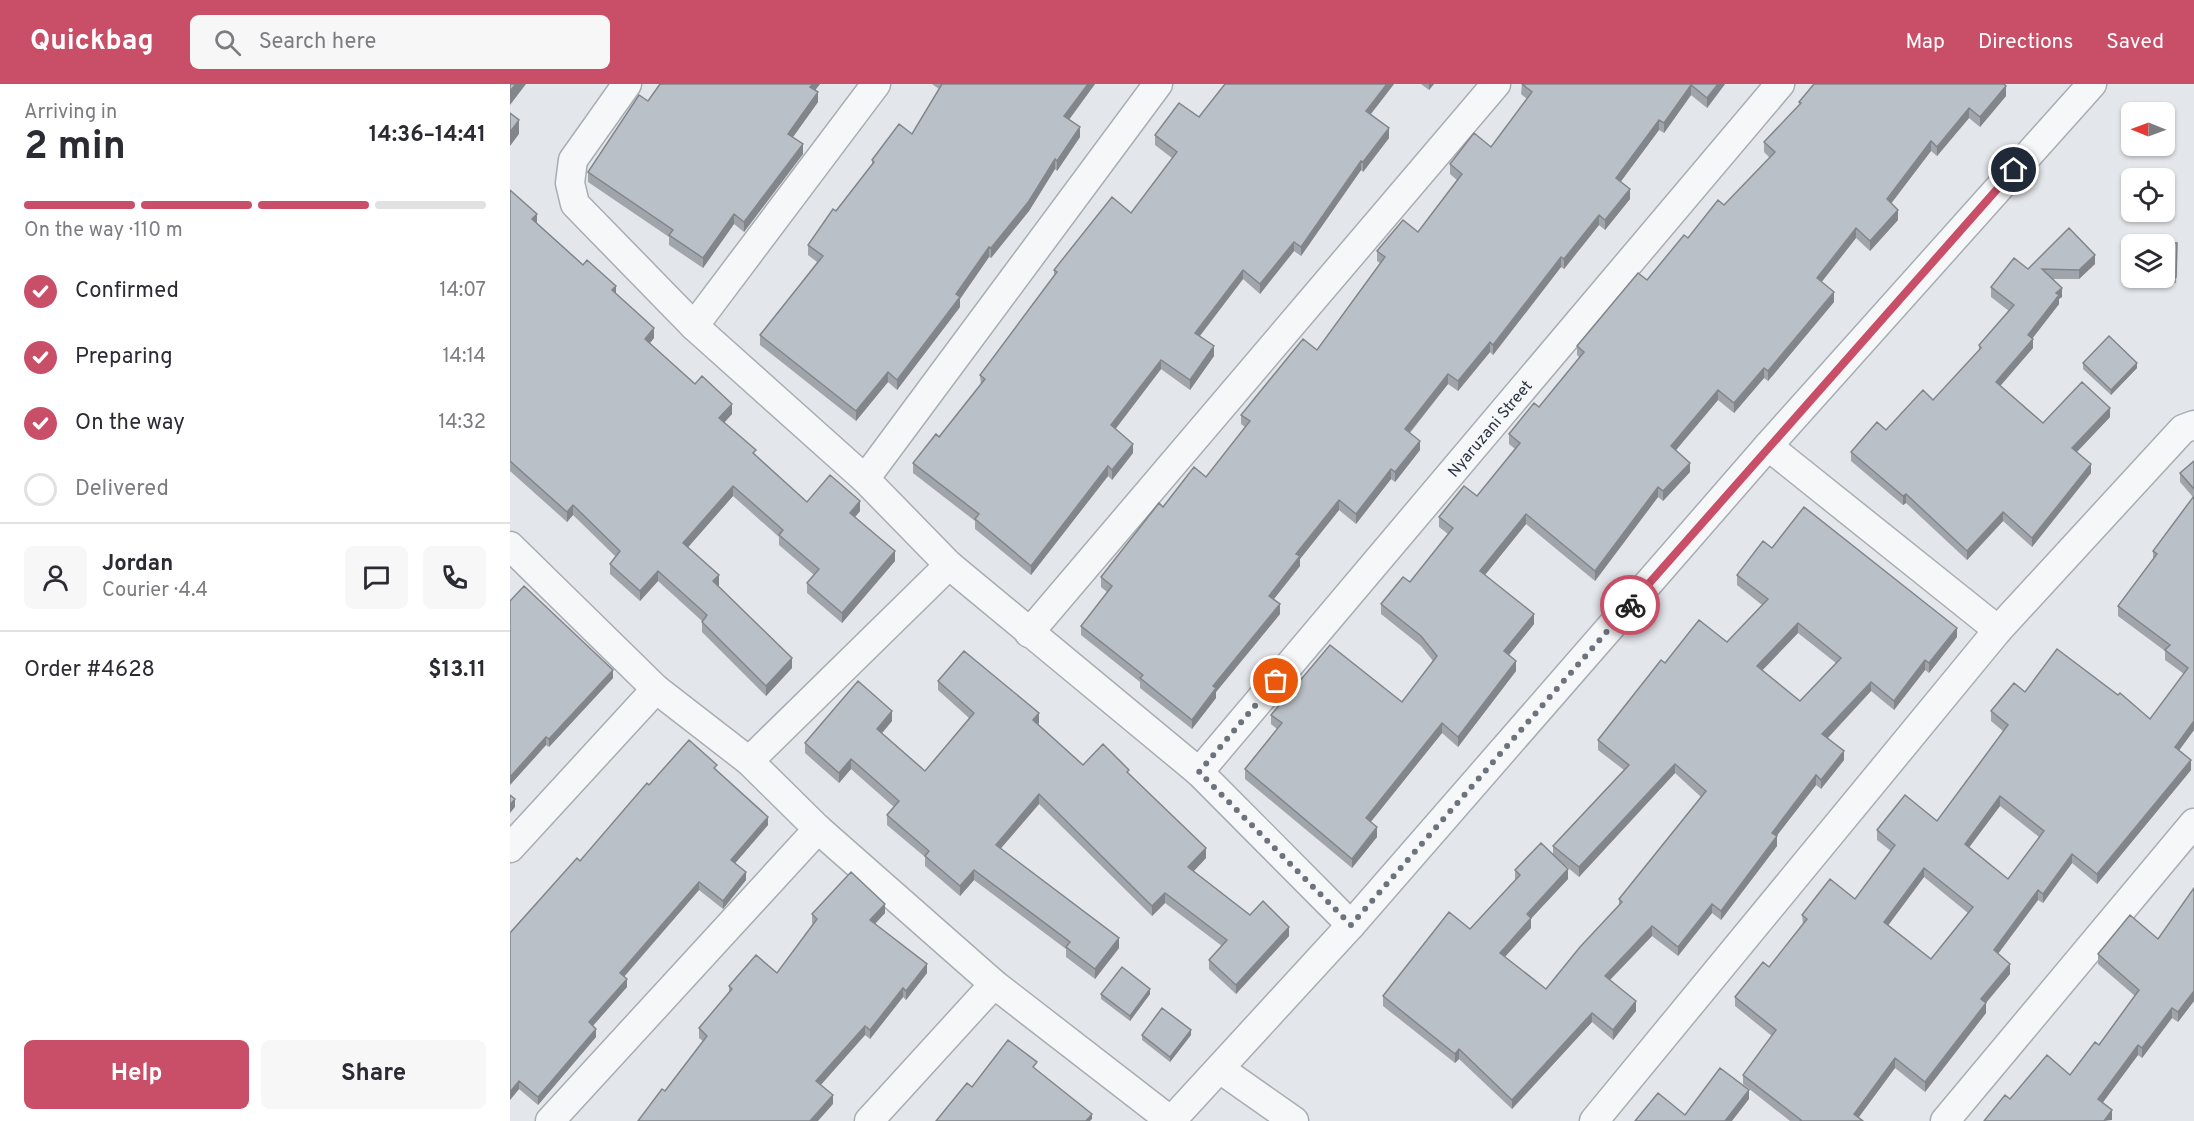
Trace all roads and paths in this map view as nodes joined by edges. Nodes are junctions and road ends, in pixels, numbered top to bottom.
1 (627, 84) edge
2 (876, 84) edge
3 (1158, 84) edge
4 (1496, 84) edge
5 (1780, 84) edge
6 (2092, 84) edge
7 (694, 326) junction
8 (2194, 425) edge
9 (1768, 446) junction
10 (865, 479) junction
11 (510, 547) edge
12 (950, 565) junction
13 (1998, 630) junction
14 (1029, 633) junction
15 (656, 689) junction
16 (748, 761) junction
17 (1199, 772) junction
18 (2194, 823) edge
19 (818, 829) junction
20 (510, 848) edge
21 (1351, 925) junction
22 (994, 984) junction
23 (1220, 1068) junction
24 (550, 1121) edge
25 (869, 1121) edge
26 (1171, 1121) edge
27 (1294, 1121) edge
28 (1594, 1121) edge
29 (1945, 1121) edge

1 - 7 street
2 - 7 street
3 - 10 street
4 - 14 street
5 - 17 street, Nyaruzani Street
6 - 9 street
7 - 10 street
8 - 13 street
9 - 13 street
9 - 21 street
10 - 12 street
11 - 15 street
12 - 14 street
12 - 16 street
13 - 28 street
14 - 17 street
15 - 16 street
15 - 20 street
16 - 19 street
17 - 21 street
18 - 29 street
19 - 22 street
19 - 24 street
21 - 23 street
22 - 25 street
22 - 26 street
23 - 26 street
23 - 27 street

